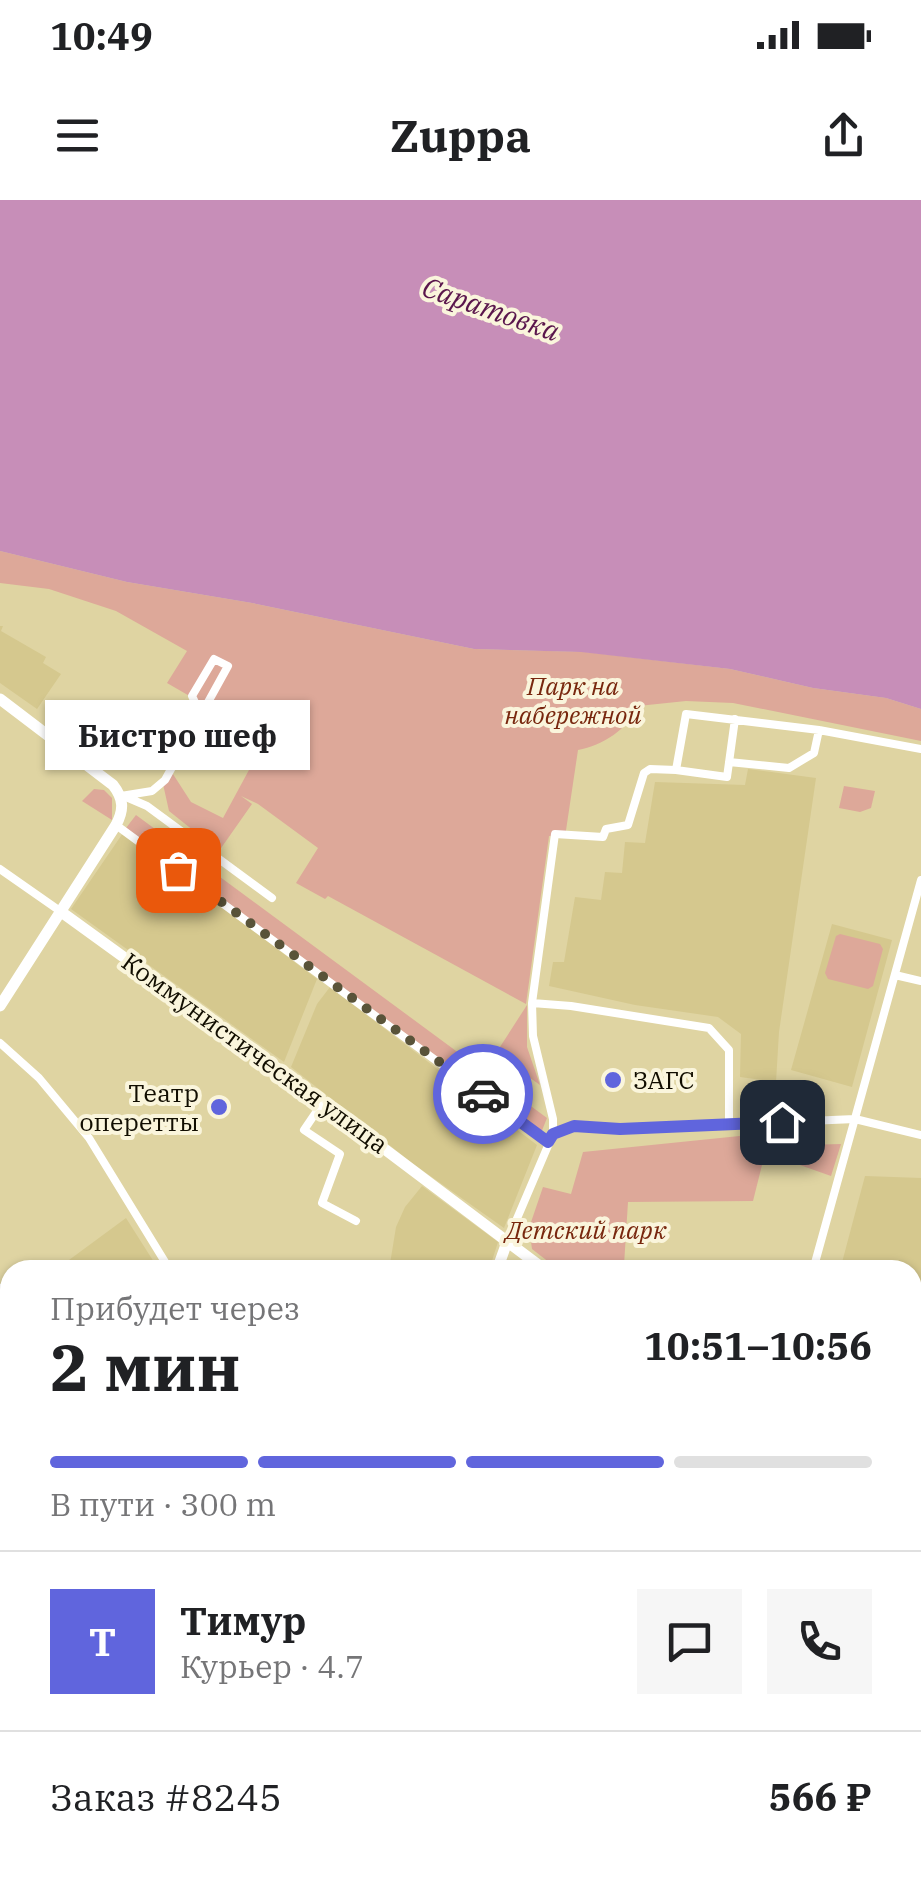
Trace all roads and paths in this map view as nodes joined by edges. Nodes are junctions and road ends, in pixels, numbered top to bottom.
1 (0, 699) edge
2 (201, 715) junction
3 (734, 719) junction
4 (819, 730) junction
5 (921, 750) edge
6 (729, 762) junction
7 (676, 770) junction
8 (122, 796) junction
9 (116, 826) junction
10 (0, 869) edge
11 (921, 880) edge
12 (272, 898) dead end
13 (60, 910) junction
14 (895, 974) junction
15 (921, 981) edge
16 (532, 1003) junction
17 (0, 1006) edge
18 (0, 1043) edge
19 (323, 1102) junction
20 (855, 1118) junction
21 (729, 1124) junction
22 (921, 1136) edge
23 (550, 1138) junction
24 (356, 1220) dead end
25 (507, 1242) junction
26 (164, 1260) edge
27 (500, 1260) edge
28 (531, 1260) edge
29 (816, 1260) edge

1 - 8 main road
2 - 2 street
2 - 8 street
3 - 4 street
3 - 6 street
3 - 7 street
4 - 5 street
4 - 6 street
6 - 7 street
7 - 16 street
8 - 9 main road
8 - 12 street
9 - 13 main road
9 - 23 street
10 - 13 street, Коммунистическая улица
11 - 14 street
13 - 17 main road
13 - 19 main road, Коммунистическая улица
14 - 15 street
14 - 20 street
16 - 21 street
16 - 23 street
18 - 26 street
19 - 24 street
19 - 25 main road, Коммунистическая улица
20 - 21 street
20 - 22 street
20 - 29 street
21 - 23 street
23 - 25 street
25 - 27 main road
25 - 28 main road, Коммунистическая улица

